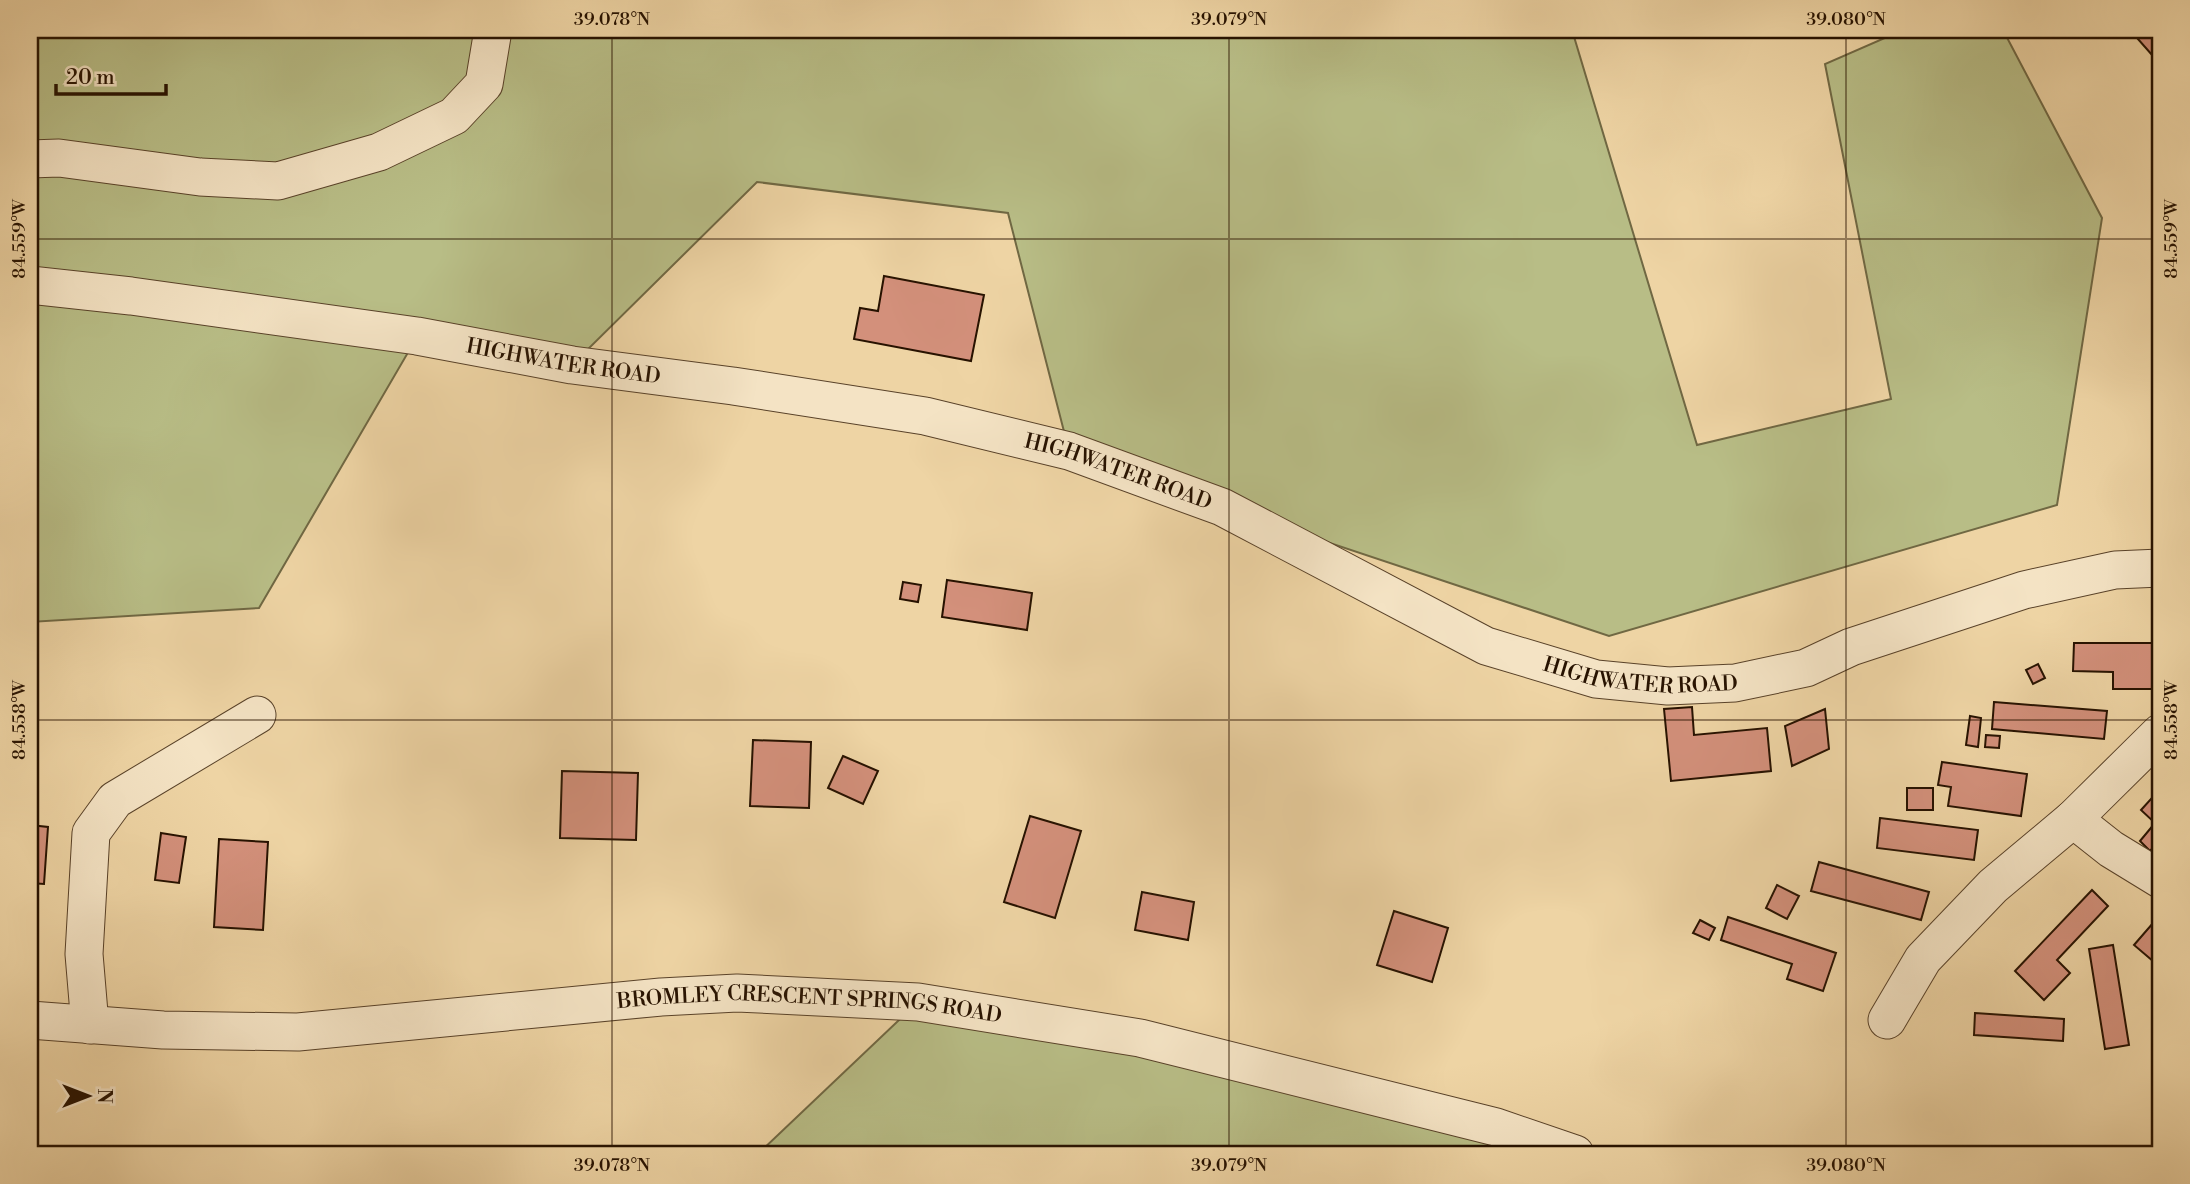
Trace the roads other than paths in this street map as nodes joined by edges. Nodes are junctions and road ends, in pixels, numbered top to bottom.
1 (493, 30) edge
2 (30, 159) edge
3 (30, 285) edge
4 (2160, 568) edge
5 (257, 715) dead end
6 (2160, 733) edge
7 (2073, 819) junction
8 (2160, 879) edge
9 (30, 1020) edge
10 (1886, 1020) dead end
11 (90, 1025) junction
12 (1575, 1154) edge

1 - 2 street
3 - 4 street, HIGHWATER ROAD
5 - 11 street
6 - 7 street
7 - 8 street
7 - 10 street
9 - 11 street, BROMLEY CRESCENT SPRINGS ROAD
11 - 12 street, BROMLEY CRESCENT SPRINGS ROAD

